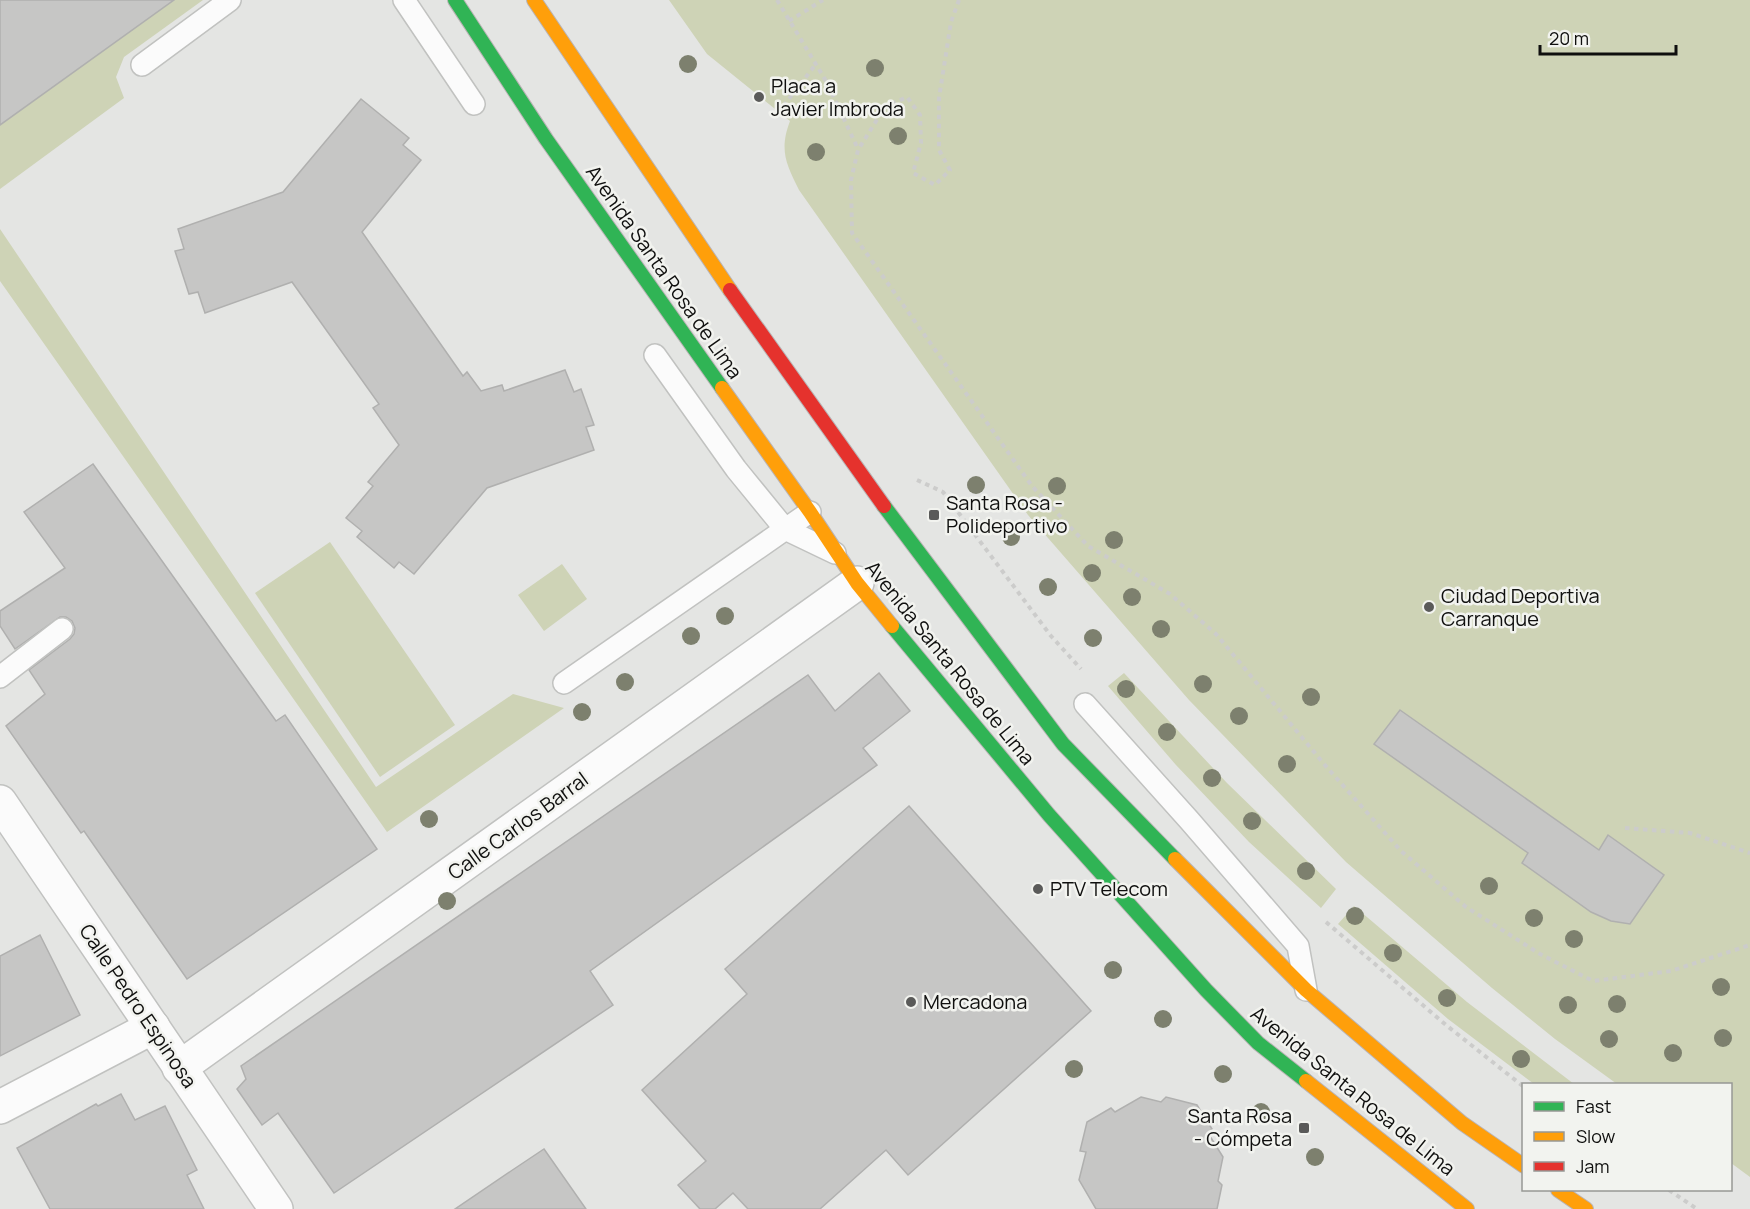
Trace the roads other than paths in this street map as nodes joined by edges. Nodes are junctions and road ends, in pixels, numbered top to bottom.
1 (230, 0) edge
2 (404, 0) edge
3 (455, 0) edge
4 (534, 0) edge
5 (142, 65) dead end
6 (474, 104) dead end
7 (655, 355) dead end
8 (810, 512) junction
9 (785, 529) junction
10 (840, 555) junction
11 (857, 583) junction
12 (62, 629) dead end
13 (0, 676) edge
14 (564, 683) dead end
15 (1085, 704) dead end
16 (0, 802) edge
17 (1306, 990) junction
18 (153, 1027) junction
19 (179, 1068) junction
20 (0, 1107) edge
21 (1522, 1165) edge
22 (1559, 1191) edge
23 (276, 1209) edge
24 (1467, 1209) edge
25 (1586, 1209) edge

1 - 5 lane
2 - 6 lane
3 - 8 main road, Avenida Santa Rosa de Lima
4 - 17 main road, Avenida Santa Rosa de Lima
7 - 9 lane
8 - 9 lane
8 - 10 main road, Avenida Santa Rosa de Lima
9 - 10 lane
9 - 14 lane
10 - 11 main road, Avenida Santa Rosa de Lima
11 - 19 street, Calle Carlos Barral
11 - 24 main road, Avenida Santa Rosa de Lima
12 - 13 lane
15 - 17 lane
16 - 18 street, Calle Pedro Espinosa
17 - 21 main road, Avenida Santa Rosa de Lima
18 - 19 street, Calle Pedro Espinosa
18 - 20 street
19 - 23 street, Calle Pedro Espinosa
22 - 25 main road

